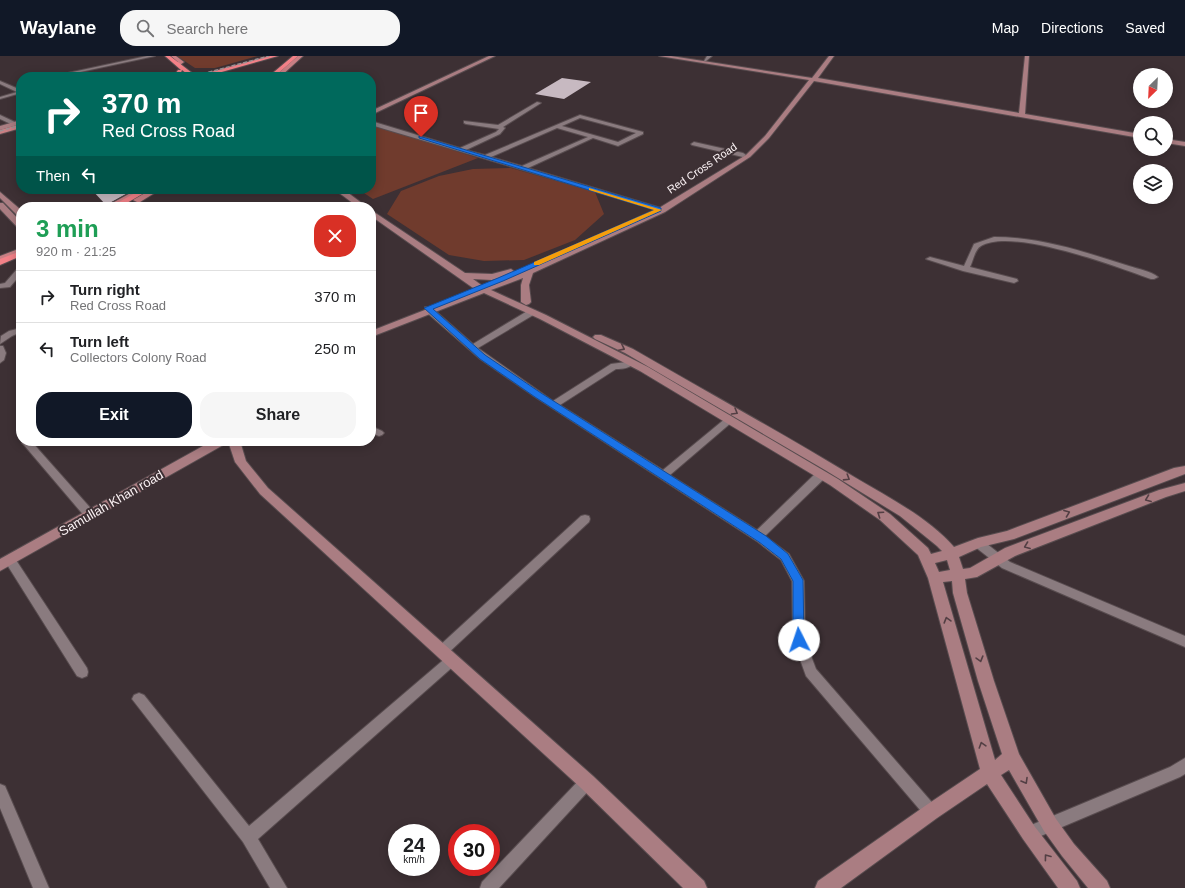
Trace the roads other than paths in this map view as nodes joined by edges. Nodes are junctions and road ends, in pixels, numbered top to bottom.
1 (153, 56) edge
2 (162, 56) edge
3 (167, 56) edge
4 (173, 56) edge
5 (265, 56) edge
6 (276, 56) edge
7 (292, 56) edge
8 (296, 56) edge
9 (301, 56) edge
10 (484, 56) edge
11 (493, 56) edge
12 (661, 56) edge
13 (675, 56) edge
14 (710, 56) edge
15 (825, 56) edge
16 (832, 56) edge
17 (1027, 56) edge
18 (705, 60) junction
19 (177, 63) junction
20 (183, 70) junction
21 (75, 72) edge
22 (186, 72) edge
23 (212, 72) junction
24 (272, 72) edge
25 (277, 72) edge
26 (283, 72) edge
27 (834, 77) dead end
28 (807, 79) junction
29 (841, 80) junction
30 (0, 82) edge
31 (8, 85) junction
32 (0, 86) edge
33 (15, 87) joint
34 (0, 92) edge
35 (16, 93) edge
36 (0, 98) edge
37 (539, 103) dead end
38 (376, 107) edge
39 (376, 111) edge
40 (1022, 113) junction
41 (780, 115) junction
42 (0, 117) edge
43 (466, 122) dead end
44 (16, 123) edge
45 (16, 125) edge
46 (376, 125) edge
47 (557, 126) junction
48 (499, 127) junction
49 (0, 130) edge
50 (1133, 131) edge
51 (1133, 135) edge
52 (592, 137) junction
53 (1173, 137) edge
54 (1185, 140) edge
55 (1173, 141) edge
56 (694, 144) dead end
57 (1185, 144) edge
58 (460, 150) junction
59 (743, 155) junction
60 (486, 157) junction
61 (522, 168) junction
62 (0, 194) edge
63 (133, 194) edge
64 (139, 194) edge
65 (143, 194) edge
66 (148, 194) edge
67 (345, 194) edge
68 (118, 202) edge
69 (123, 202) edge
70 (127, 202) edge
71 (133, 202) edge
72 (356, 202) edge
73 (0, 205) edge
74 (16, 209) edge
75 (659, 210) junction
76 (376, 215) edge
77 (16, 221) edge
78 (16, 256) edge
79 (16, 257) edge
80 (0, 259) edge
81 (930, 259) dead end
82 (0, 265) edge
83 (966, 269) junction
84 (527, 270) junction
85 (16, 275) edge
86 (1154, 277) dead end
87 (1014, 281) dead end
88 (480, 284) junction
89 (0, 286) edge
90 (529, 307) junction
91 (429, 310) junction
92 (376, 328) edge
93 (16, 332) edge
94 (376, 332) edge
95 (0, 342) edge
96 (0, 348) edge
97 (472, 348) junction
98 (0, 360) edge
99 (631, 362) junction
100 (552, 405) junction
101 (729, 420) junction
102 (29, 446) edge
103 (212, 446) edge
104 (236, 446) edge
105 (1185, 470) edge
106 (664, 475) junction
107 (821, 475) junction
108 (1185, 486) edge
109 (90, 515) junction
110 (585, 519) dead end
111 (758, 536) junction
112 (978, 543) junction
113 (952, 554) junction
114 (997, 559) junction
115 (927, 560) junction
116 (5, 563) edge
117 (958, 576) junction
118 (935, 578) junction
119 (1185, 642) edge
120 (447, 656) junction
121 (82, 672) dead end
122 (139, 699) dead end
123 (1012, 758) junction
124 (1185, 765) edge
125 (990, 773) junction
126 (587, 782) junction
127 (0, 791) edge
128 (931, 812) junction
129 (1050, 824) junction
130 (1029, 833) junction
131 (248, 837) junction
132 (41, 888) edge
133 (279, 888) edge
134 (488, 888) edge
135 (697, 888) edge
136 (825, 888) edge
137 (1070, 888) edge
138 (1100, 888) edge

1 - 21 street
2 - 20 highway
3 - 19 highway
4 - 19 main road
5 - 23 highway
6 - 23 highway
7 - 24 highway
8 - 25 highway
9 - 26 main road
10 - 38 street
11 - 39 street
12 - 28 street
13 - 18 street
14 - 18 street
15 - 28 street
16 - 28 street
17 - 40 street
18 - 28 street
19 - 20 highway
20 - 22 highway
20 - 23 highway
27 - 29 street
28 - 29 street
28 - 40 street
28 - 41 street
29 - 40 street
30 - 31 street
31 - 32 street
31 - 33 street
33 - 34 street
35 - 36 street
37 - 48 street
40 - 50 street
40 - 51 street
41 - 59 street, Red Cross Road
41 - 84 street
42 - 44 street
43 - 48 street
45 - 49 street
46 - 58 street
47 - 52 street
47 - 52 street
47 - 60 street
48 - 58 street
52 - 61 street
53 - 54 street
55 - 57 street
56 - 59 street
58 - 60 street
59 - 75 street, Red Cross Road
60 - 61 street
61 - 75 street
62 - 74 street
63 - 68 main road
64 - 69 highway
65 - 70 highway
66 - 71 main road
67 - 72 street
73 - 77 street
75 - 84 street, Red Cross Road
76 - 88 street
78 - 80 main road
79 - 82 main road
81 - 83 street
83 - 86 street
83 - 87 street
84 - 88 street
84 - 88 street
84 - 90 street
85 - 89 street
88 - 90 street
88 - 91 street
90 - 97 street
90 - 99 street
90 -> 113 street
91 - 92 street
91 - 94 street
91 - 97 street
93 - 95 street
96 - 98 street
97 - 100 street
99 - 100 street
99 - 101 street
100 - 106 street
101 - 106 street
101 - 107 street
102 - 109 street
103 - 109 street, Samullah Khan road
104 - 120 street
112 -> 105 street
106 - 111 street
107 - 111 street
115 -> 107 street
108 -> 114 street
109 - 116 street, Samullah Khan road
110 - 120 street
111 - 128 street
112 - 113 street
112 - 114 street
113 - 115 street
113 - 117 street
114 - 117 street
114 - 119 street
115 - 118 street
116 - 121 street
117 - 118 street
117 -> 123 street
125 -> 118 street
120 - 126 street
120 - 131 street
122 - 131 street
123 - 125 street
123 -> 129 street
124 - 129 street
125 - 128 street
125 - 130 street
126 - 134 street
126 - 135 street
127 - 132 street
128 - 136 street
129 - 130 street
129 - 138 street
137 -> 130 street
131 - 133 street

